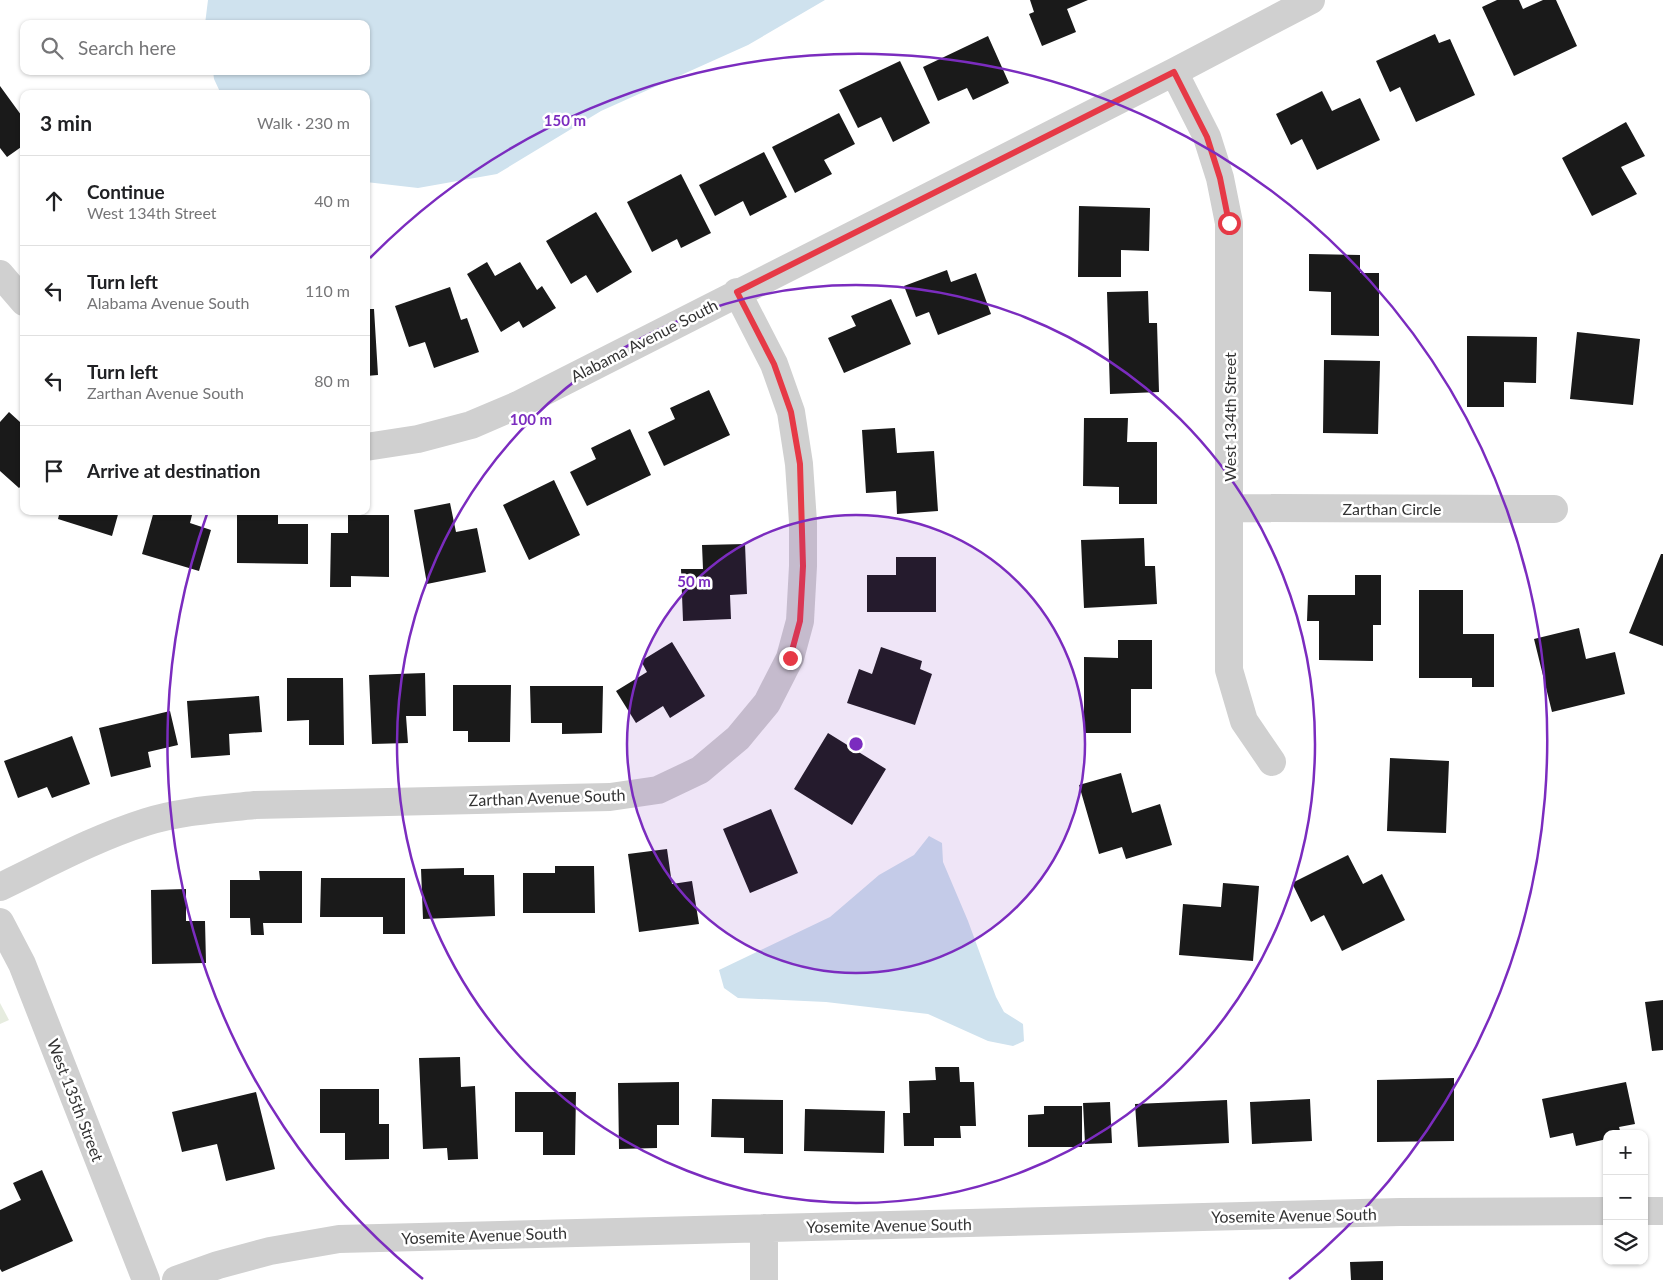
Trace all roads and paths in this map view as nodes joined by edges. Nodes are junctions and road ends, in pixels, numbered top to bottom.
1 (1311, 0) edge
2 (1174, 72) junction
3 (0, 274) edge
4 (737, 292) junction
5 (20, 297) edge
6 (370, 445) edge
7 (1230, 508) junction
8 (1554, 509) dead end
9 (1272, 762) dead end
10 (0, 887) edge
11 (0, 922) edge
12 (1603, 1211) edge
13 (1648, 1211) edge
14 (1663, 1211) edge
15 (764, 1228) junction
16 (146, 1280) edge
17 (176, 1280) edge
18 (764, 1280) edge

1 - 2 street, Alabama Avenue South
2 - 4 street, Alabama Avenue South
2 - 7 street, West 134th Street
3 - 5 street
4 - 6 street, Alabama Avenue South
4 - 10 street, Zarthan Avenue South
7 - 8 street, Zarthan Circle
7 - 9 street, West 134th Street
11 - 16 street, West 135th Street
12 - 15 street, Yosemite Avenue South
13 - 14 street
15 - 17 street, Yosemite Avenue South
15 - 18 street

